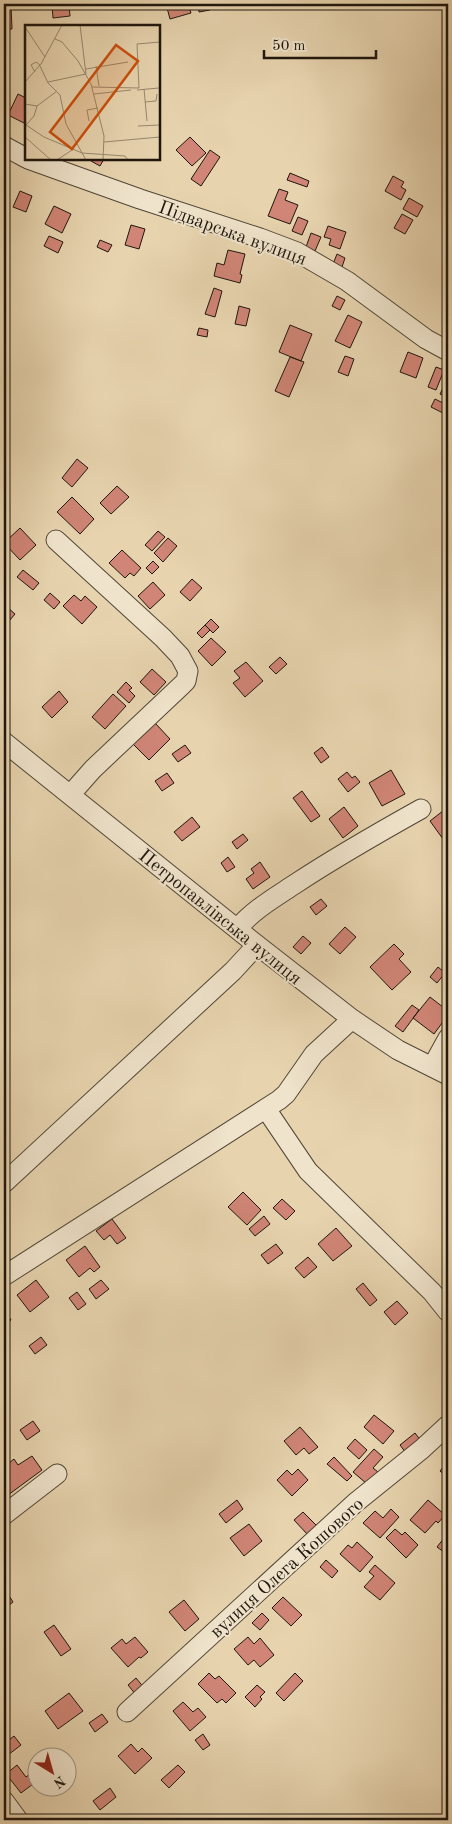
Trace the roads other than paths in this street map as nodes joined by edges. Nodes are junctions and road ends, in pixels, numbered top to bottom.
1 (4, 146) edge
2 (25, 157) edge
3 (33, 160) edge
4 (448, 351) edge
5 (56, 540) dead end
6 (4, 742) edge
7 (70, 795) junction
8 (421, 809) dead end
9 (237, 929) junction
10 (257, 946) junction
11 (352, 1019) junction
12 (448, 1038) edge
13 (440, 1071) edge
14 (266, 1109) junction
15 (4, 1183) edge
16 (4, 1276) edge
17 (448, 1312) edge
18 (448, 1425) edge
19 (56, 1474) dead end
20 (4, 1515) edge
21 (127, 1712) dead end
22 (4, 1801) edge
23 (18, 1820) edge

1 - 2 street, Підварська вулиця
3 - 4 street, Підварська вулиця
5 - 7 street
6 - 7 street, Петропавлівська вулиця
7 - 9 street, Петропавлівська вулиця
8 - 9 street
9 - 10 street, Петропавлівська вулиця
10 - 11 street, Петропавлівська вулиця
10 - 15 street
11 - 13 street, Петропавлівська вулиця
11 - 14 street
12 - 13 street
14 - 16 street
14 - 17 street
18 - 21 street, вулиця Олега Кошового
19 - 20 street
22 - 23 street

